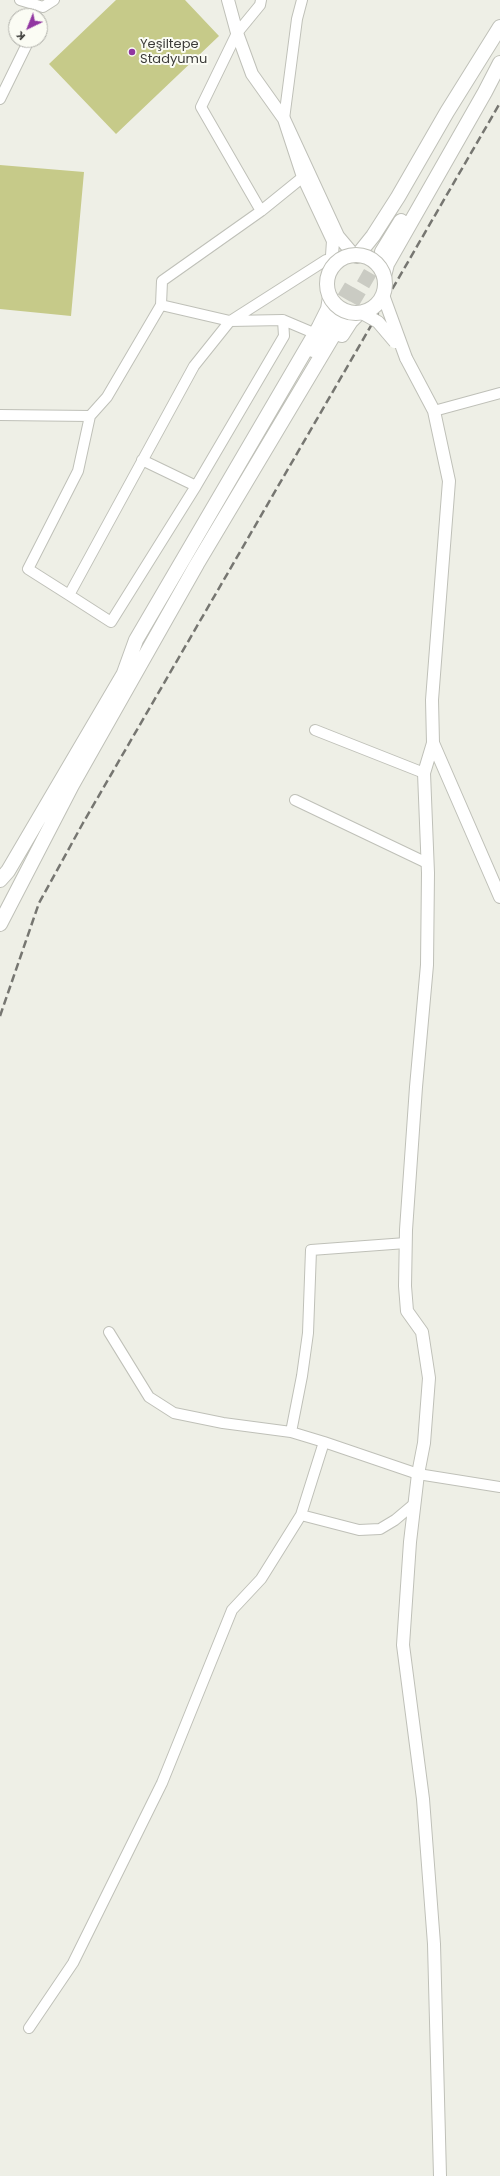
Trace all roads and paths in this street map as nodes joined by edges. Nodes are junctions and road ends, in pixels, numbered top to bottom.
1 (20, 0) edge
2 (54, 0) edge
3 (228, 0) edge
4 (261, 0) edge
5 (302, 0) edge
6 (35, 8) edge
7 (46, 8) edge
8 (500, 27) edge
9 (500, 32) edge
10 (237, 33) junction
11 (25, 48) edge
12 (500, 55) edge
13 (500, 62) edge
14 (0, 99) edge
15 (284, 119) junction
16 (303, 177) junction
17 (315, 194) junction
18 (261, 212) junction
19 (356, 255) junction
20 (328, 265) junction
21 (384, 276) junction
22 (383, 295) junction
23 (330, 297) junction
24 (161, 305) junction
25 (360, 313) junction
26 (337, 318) tunnel mouth
27 (283, 320) junction
28 (230, 321) junction
29 (314, 329) junction
30 (406, 358) junction
31 (500, 393) edge
32 (434, 411) junction
33 (0, 416) edge
34 (90, 416) junction
35 (142, 460) junction
36 (196, 486) junction
37 (69, 595) junction
38 (127, 678) junction
39 (314, 730) dead end
40 (433, 743) junction
41 (424, 773) junction
42 (295, 800) dead end
43 (428, 863) junction
44 (0, 880) edge
45 (500, 896) edge
46 (0, 924) edge
47 (406, 1243) junction
48 (109, 1332) dead end
49 (290, 1432) junction
50 (324, 1442) junction
51 (418, 1474) junction
52 (500, 1487) edge
53 (414, 1504) junction
54 (301, 1516) junction
55 (29, 2028) dead end
56 (440, 2176) edge

1 - 6 street
2 - 7 street
3 - 10 street
4 - 10 street
5 - 15 street
8 - 19 main road
9 - 12 main road
10 - 15 street
10 - 18 street
11 - 14 street
13 - 21 main road
15 - 16 street
15 - 17 street
16 - 17 street
16 - 18 street
17 - 19 street
17 - 20 street
18 - 24 street
19 - 20 main road, bridge
19 - 21 main road, bridge
20 - 23 main road, bridge
20 - 28 street
21 - 22 main road, bridge
22 - 25 main road, bridge
22 - 30 street, bridge
23 - 25 main road, bridge
23 - 29 main road
24 - 28 street
24 - 34 street
25 - 30 street, bridge
25 - 38 main road
26 - 38 main road
27 - 28 street
27 - 29 street
27 - 36 street
28 - 35 street
29 - 38 main road
30 - 32 street
31 - 32 street
32 - 40 street
33 - 34 street
34 - 37 street
35 - 36 street
35 - 37 street
36 - 37 street
38 - 44 main road
38 - 46 main road
39 - 41 street
40 - 41 street
40 - 45 street
41 - 43 street
42 - 43 street
43 - 47 street
47 - 49 street
47 - 51 street
48 - 49 street
49 - 50 street
50 - 51 street
50 - 54 street
51 - 52 street
51 - 53 street
53 - 54 street
53 - 56 street
54 - 55 street

